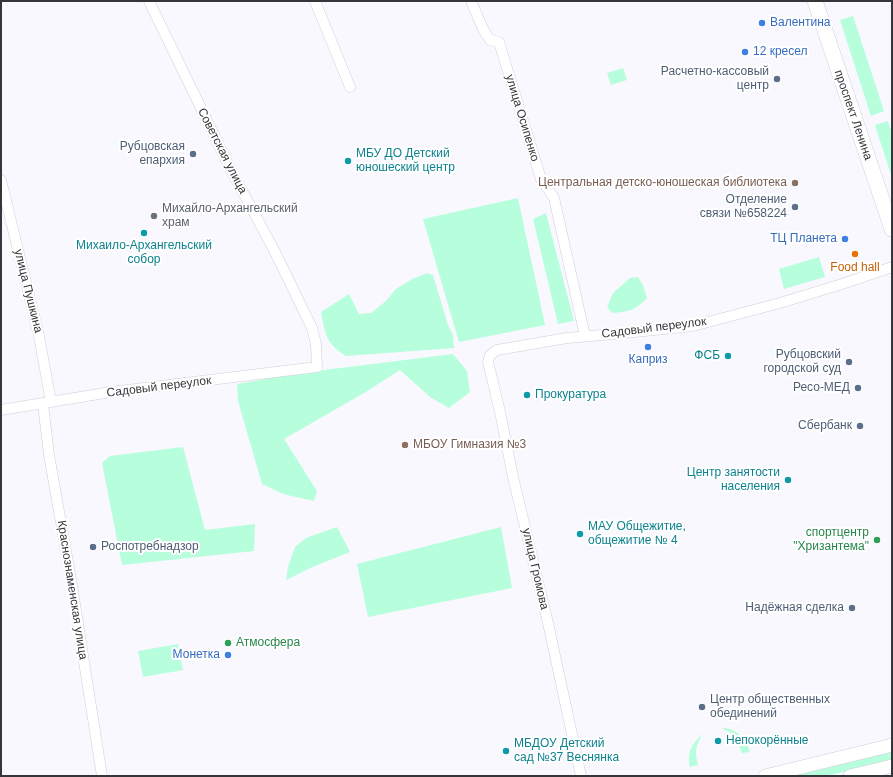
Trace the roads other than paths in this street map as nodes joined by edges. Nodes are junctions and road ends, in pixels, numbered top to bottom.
1 (149, 1) edge
2 (315, 1) edge
3 (471, 1) edge
4 (815, 1) edge
5 (350, 87) dead end
6 (1, 180) edge
7 (892, 229) edge
8 (892, 267) edge
9 (585, 336) junction
10 (488, 362) joint
11 (317, 367) joint
12 (47, 403) junction
13 (1, 410) edge
14 (892, 745) edge
15 (892, 766) edge
16 (102, 776) edge
17 (581, 776) edge
18 (765, 776) edge
19 (850, 776) edge

1 - 11 street, Советская улица
2 - 5 street
3 - 9 street, улица Осипенко
4 - 7 main road, проспект Ленина
6 - 12 street, улица Пушкина
8 - 9 street, Садовый переулок
9 - 10 street, Садовый переулок
10 - 17 street, улица Громова
11 - 12 street, Садовый переулок
12 - 13 street, Садовый переулок
12 - 16 street, Краснознаменская улица
14 - 18 street
15 - 19 street

